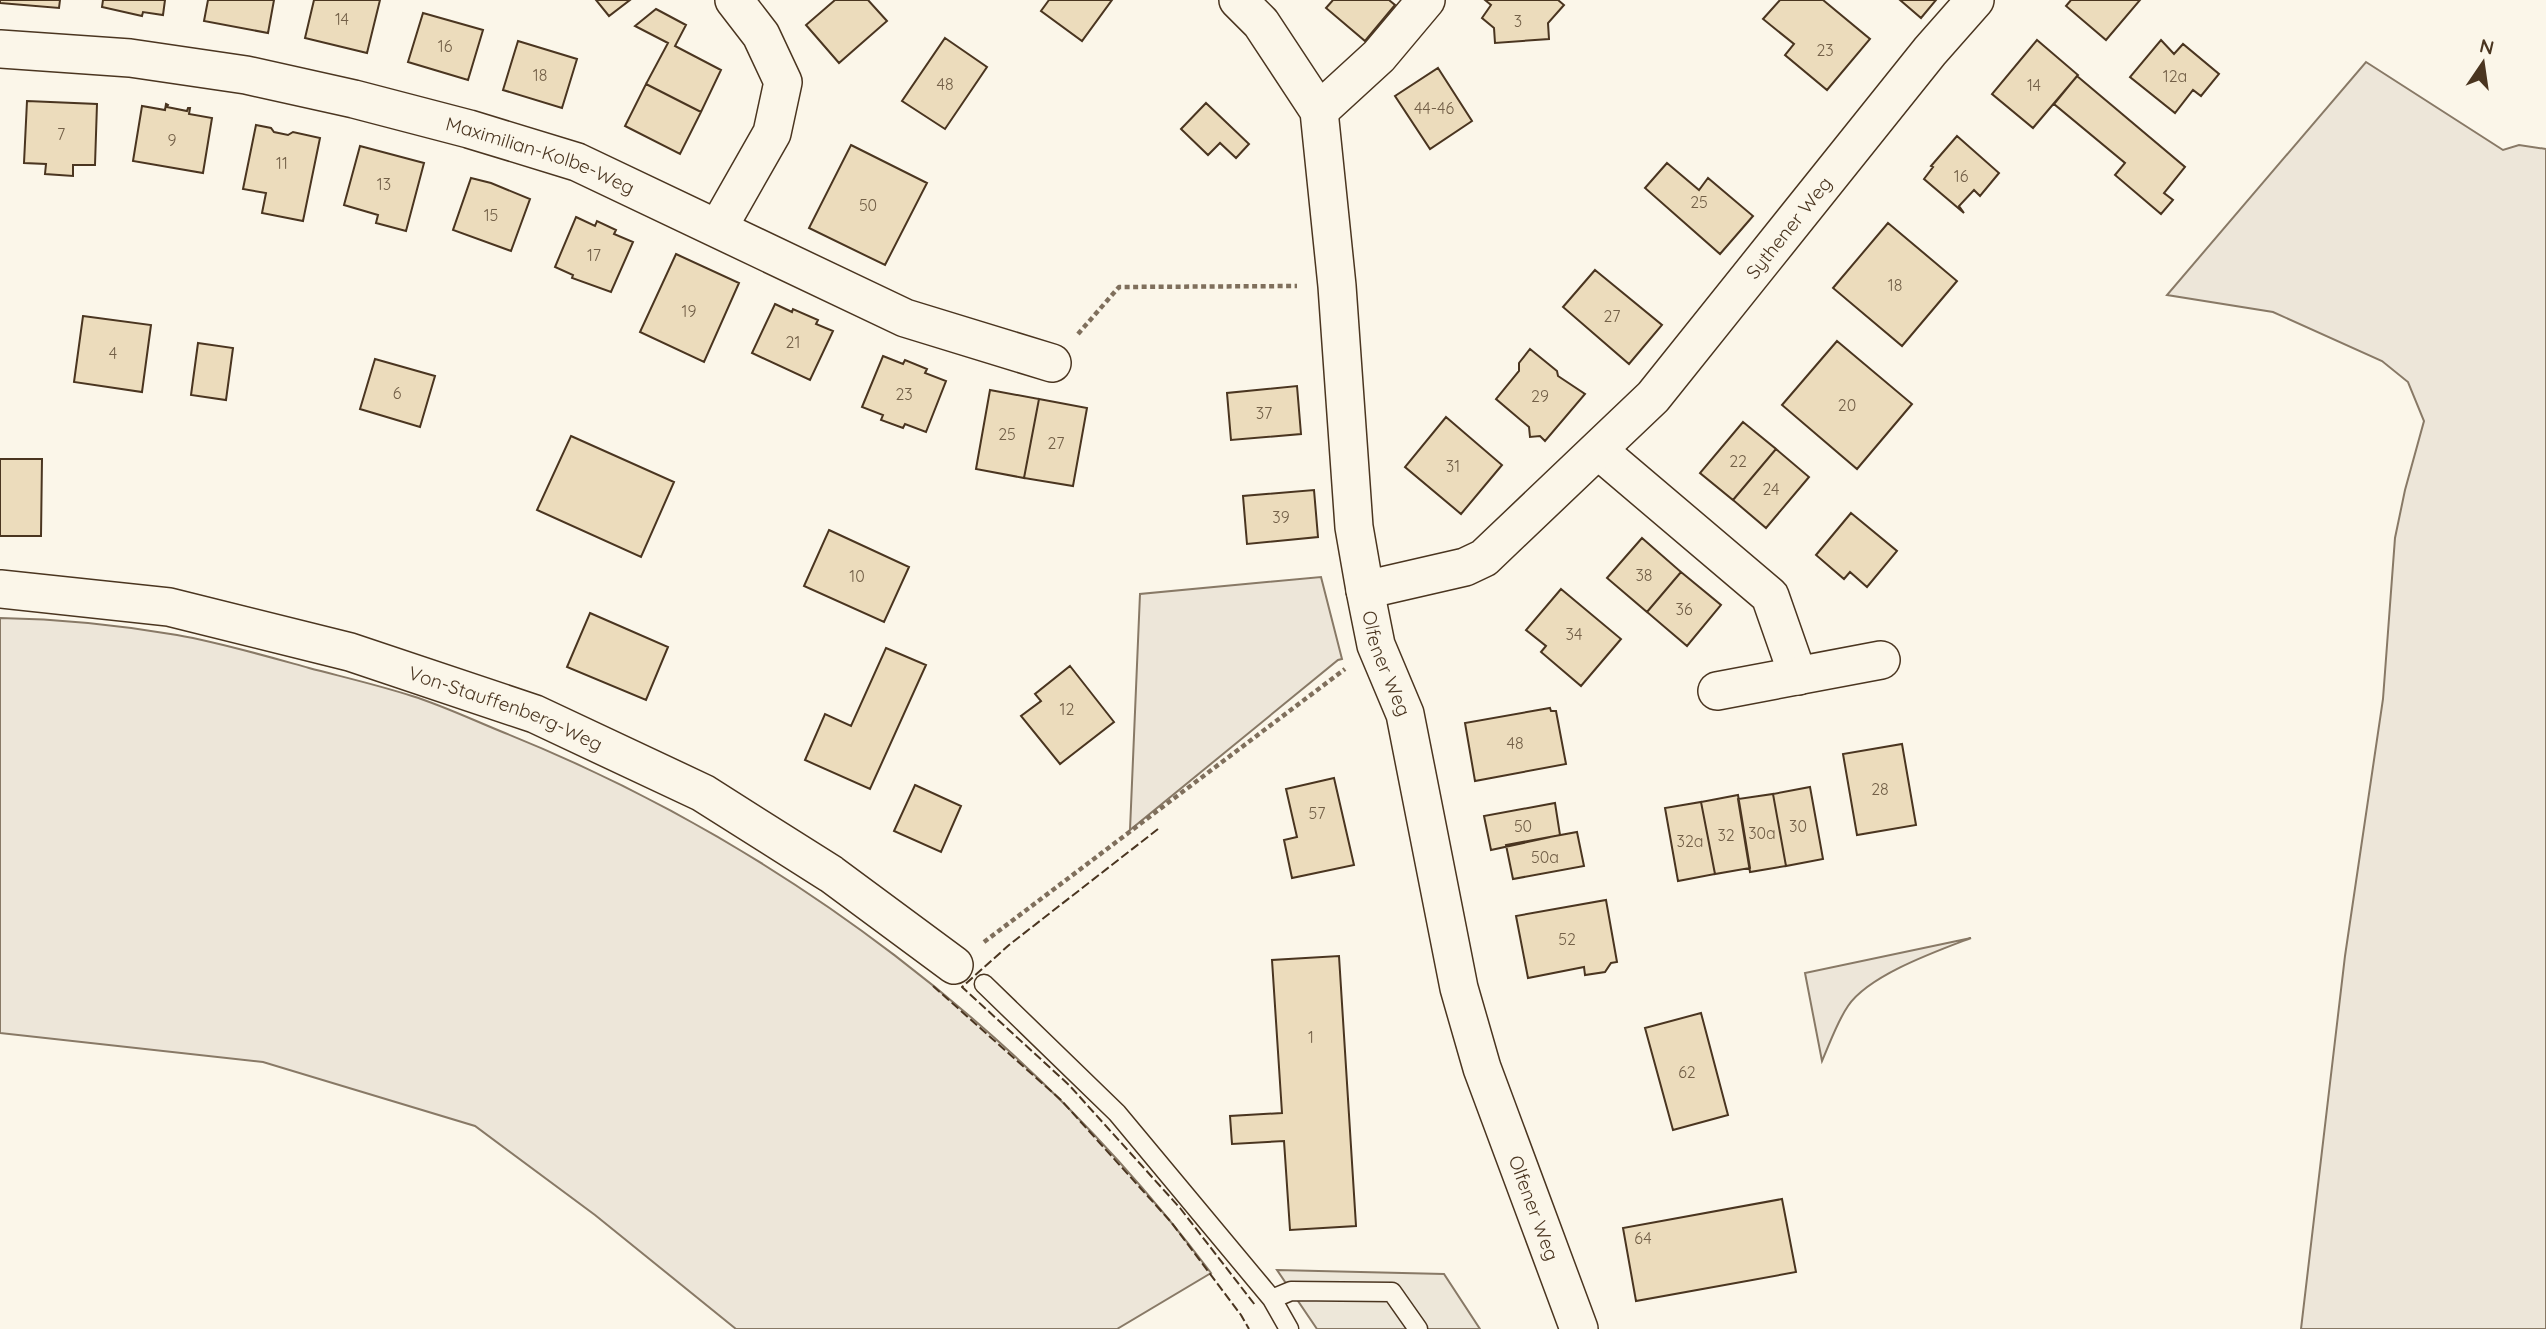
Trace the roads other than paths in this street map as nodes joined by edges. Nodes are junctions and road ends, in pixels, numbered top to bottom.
1 (734, 0) edge
2 (1238, 0) edge
3 (1426, 0) edge
4 (1975, 0) edge
5 (0, 49) edge
6 (1319, 111) junction
7 (718, 228) junction
8 (1052, 363) road end
9 (1598, 450) junction
10 (0, 589) edge
11 (1365, 590) junction
12 (1881, 660) dead end
13 (1798, 676) junction
14 (1717, 691) dead end
15 (969, 974) joint
16 (1272, 1299) junction
17 (1289, 1329) edge
18 (1418, 1329) edge
19 (1579, 1329) edge

1 - 7 street
2 - 6 street, Olfener Weg
3 - 6 street
4 - 9 street, Sythener Weg
5 - 7 street, Maximilian-Kolbe-Weg
6 - 11 street, Olfener Weg
7 - 8 street, Maximilian-Kolbe-Weg
9 - 11 street, Sythener Weg
9 - 13 street
10 - 15 street, Von-Stauffenberg-Weg
11 - 19 street, Olfener Weg
12 - 13 street
13 - 14 street
15 - 16 lane
16 - 17 lane
16 - 18 lane

